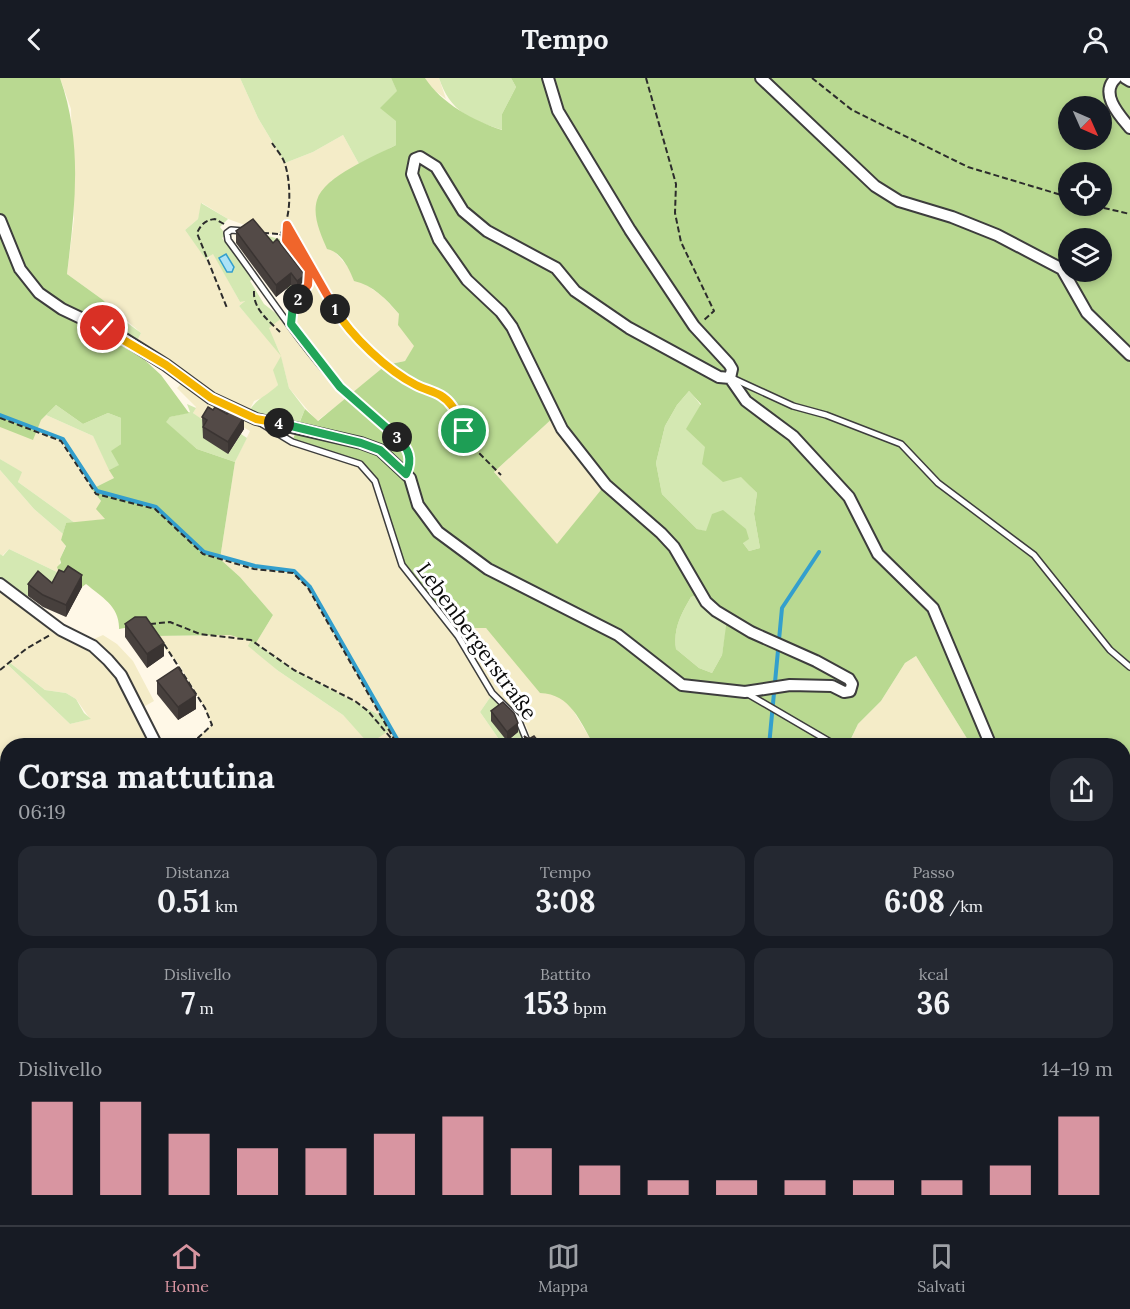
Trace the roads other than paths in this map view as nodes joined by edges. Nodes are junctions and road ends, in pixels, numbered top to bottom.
1 (548, 78) edge
2 (760, 78) edge
3 (1116, 78) edge
4 (1125, 78) edge
5 (1130, 81) edge
6 (1130, 128) edge
7 (0, 220) edge
8 (243, 231) edge
9 (1130, 355) edge
10 (730, 378) junction
11 (256, 419) junction
12 (406, 474) junction
13 (0, 584) edge
14 (1130, 667) edge
15 (746, 692) junction
16 (153, 738) edge
17 (526, 738) edge
18 (824, 738) edge
19 (988, 738) edge

1 - 10 street
2 - 9 street
3 - 6 street
4 - 5 street
7 - 11 street
8 - 12 lane
10 - 14 lane
10 - 15 street
10 - 19 street
11 - 12 street
11 - 17 lane, Lebenbergerstraße
12 - 15 street
13 - 16 street
15 - 18 lane

